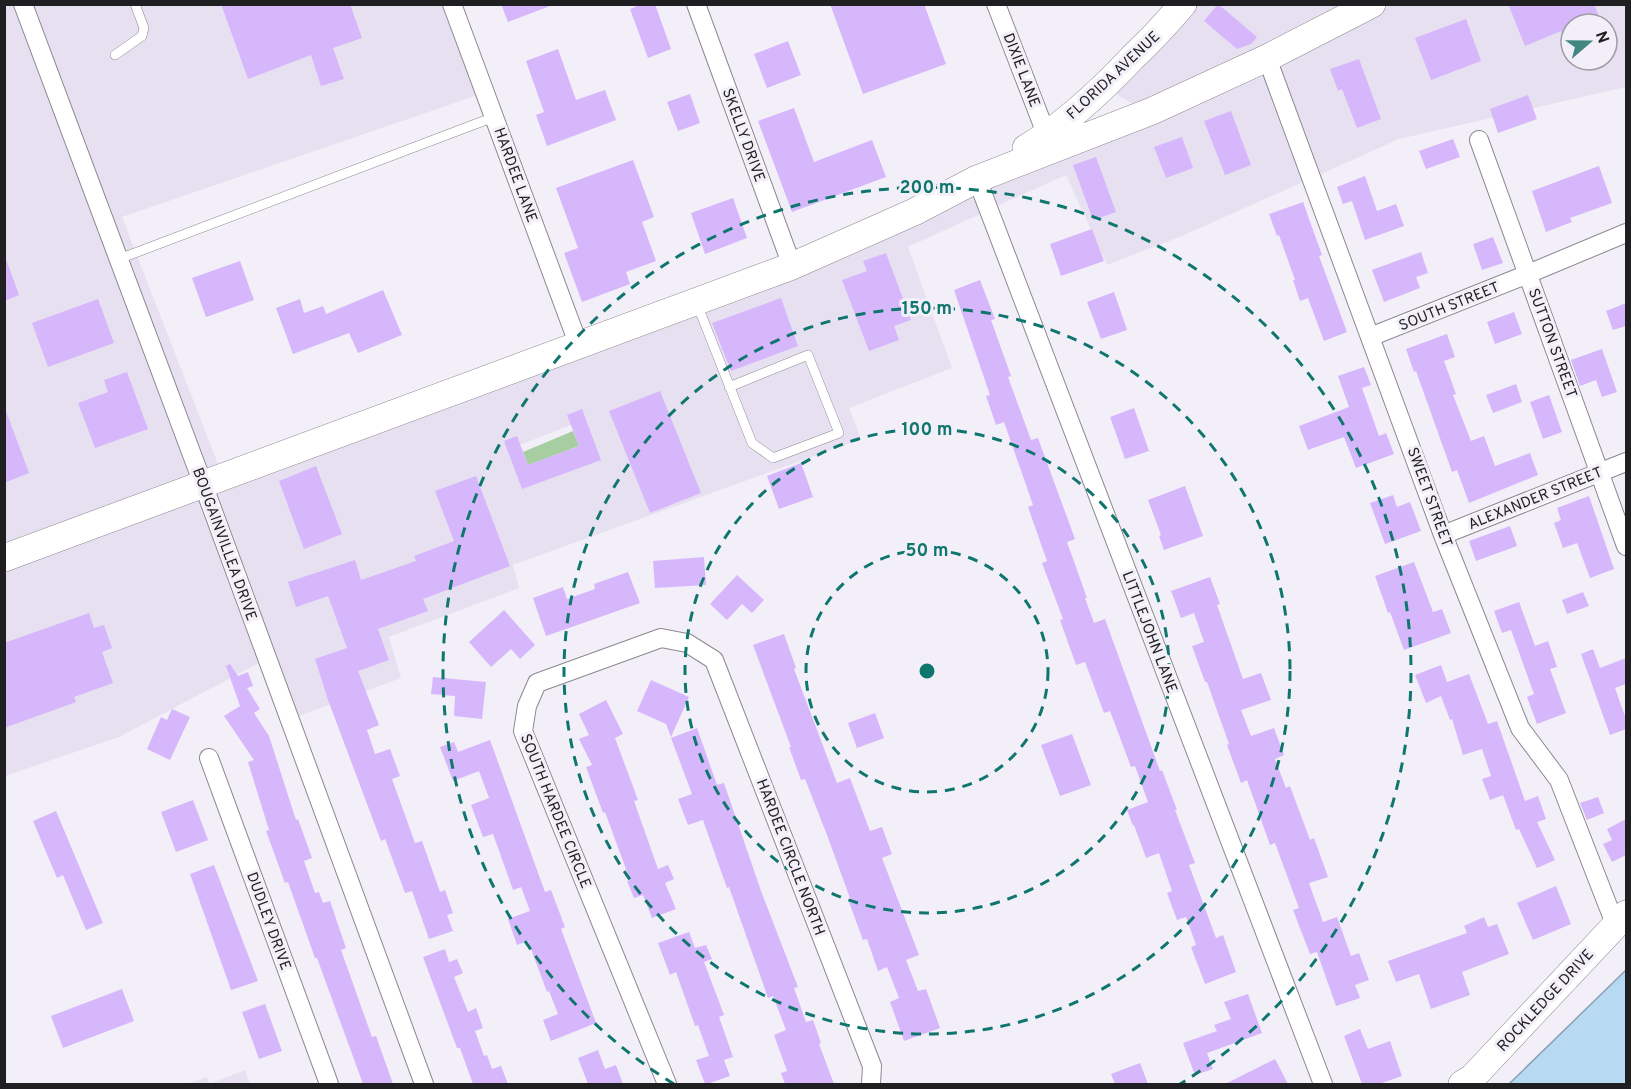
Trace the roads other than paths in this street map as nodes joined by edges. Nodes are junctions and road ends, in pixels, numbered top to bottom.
1 (24, 4) edge
2 (135, 4) edge
3 (452, 4) edge
4 (696, 4) edge
5 (996, 4) edge
6 (1183, 4) edge
7 (1372, 4) edge
8 (115, 55) dead end
9 (1268, 58) junction
10 (1099, 92) junction
11 (1152, 111) junction
12 (494, 117) junction
13 (1047, 135) junction
14 (1479, 140) dead end
15 (977, 179) junction
16 (1626, 233) edge
17 (119, 259) junction
18 (792, 266) junction
19 (1528, 274) junction
20 (696, 302) junction
21 (1370, 336) junction
22 (579, 346) junction
23 (729, 387) junction
24 (1626, 462) edge
25 (1599, 473) junction
26 (203, 484) junction
27 (1443, 535) junction
28 (1626, 546) edge
29 (4, 558) edge
30 (687, 643) joint
31 (209, 758) dead end
32 (1621, 919) edge
33 (328, 1084) edge
34 (424, 1084) edge
35 (667, 1084) edge
36 (871, 1084) edge
37 (1323, 1084) edge
38 (1462, 1084) edge

1 - 17 street, BOUGAINVILLEA DRIVE
2 - 8 lane
3 - 12 street, HARDEE LANE
4 - 18 street, SKELLY DRIVE
5 - 13 street, DIXIE LANE
6 - 10 street, FLORIDA AVENUE
7 - 9 street
9 - 11 street
9 - 21 street, SWEET STREET
10 - 11 street
10 - 13 street, FLORIDA AVENUE
11 - 15 street
12 - 17 lane
12 - 22 street, HARDEE LANE
13 - 15 street, FLORIDA AVENUE
14 - 19 street, SUTTON STREET
15 - 18 street
15 - 37 street, LITTLEJOHN LANE
16 - 19 street, SOUTH STREET
17 - 26 street, BOUGAINVILLEA DRIVE
18 - 20 street
19 - 21 street, SOUTH STREET
19 - 25 street, SUTTON STREET
20 - 22 street
20 - 23 lane
21 - 27 street, SWEET STREET
22 - 26 street
23 - 23 lane
24 - 25 street, ALEXANDER STREET
25 - 27 street, ALEXANDER STREET
25 - 28 street, SUTTON STREET
26 - 29 street
26 - 34 street, BOUGAINVILLEA DRIVE
27 - 32 street, SWEET STREET
30 - 35 street, SOUTH HARDEE CIRCLE
30 - 36 street, HARDEE CIRCLE NORTH
31 - 33 street, DUDLEY DRIVE
32 - 38 street, ROCKLEDGE DRIVE

